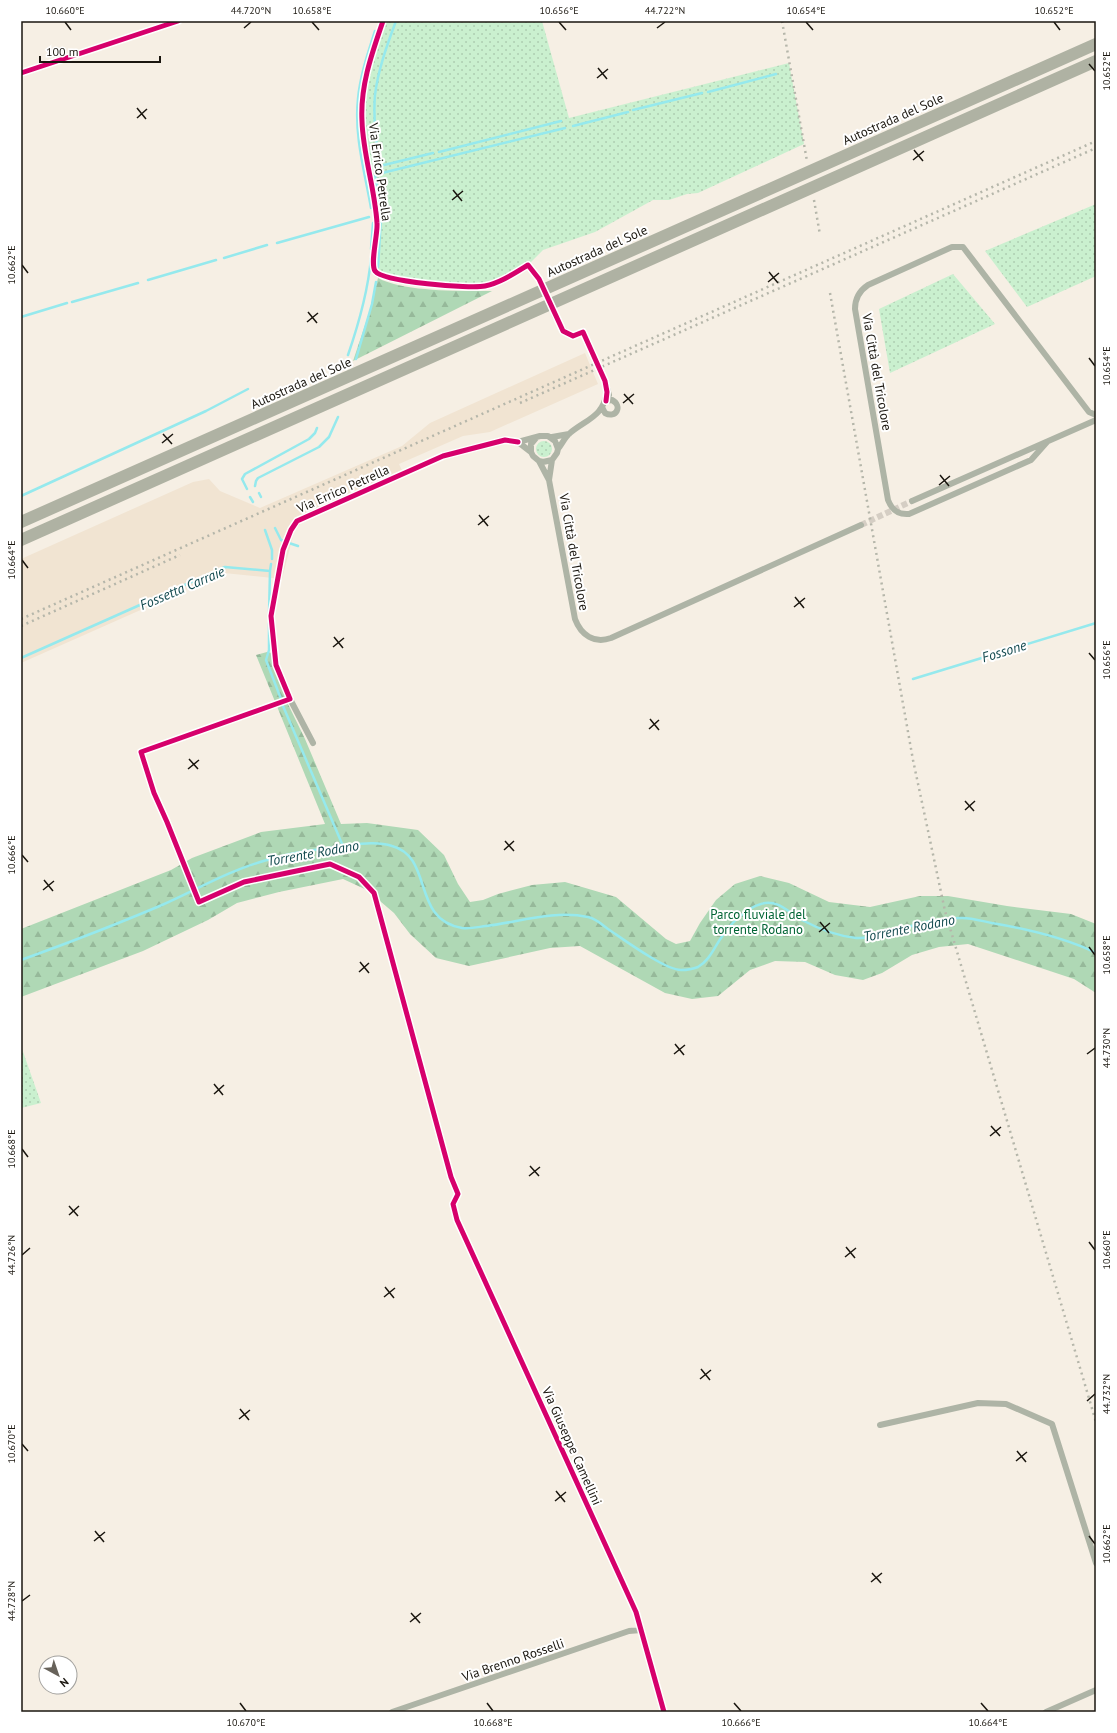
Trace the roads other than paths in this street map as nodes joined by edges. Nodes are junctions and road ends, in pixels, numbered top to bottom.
1 (178, 21) edge
2 (384, 21) edge
3 (1096, 44) edge
4 (1096, 61) edge
5 (21, 73) edge
6 (539, 279) tunnel mouth
7 (556, 316) tunnel mouth
8 (592, 350) tunnel mouth
9 (605, 381) tunnel mouth
10 (607, 403) junction
11 (607, 415) junction
12 (1096, 415) edge
13 (594, 418) junction
14 (1096, 420) edge
15 (569, 434) junction
16 (552, 437) junction
17 (536, 438) junction
18 (518, 442) junction
19 (1046, 442) junction
20 (558, 449) junction
21 (531, 452) junction
22 (552, 460) junction
23 (539, 461) junction
24 (549, 480) junction
25 (912, 501) tunnel mouth
26 (21, 522) edge
27 (861, 525) tunnel mouth
28 (21, 540) edge
29 (290, 699) junction
30 (313, 743) dead end
31 (141, 752) dead end
32 (458, 1194) dead end
33 (880, 1425) dead end
34 (1096, 1563) edge
35 (641, 1630) junction
36 (1096, 1690) edge
37 (392, 1712) edge
38 (664, 1712) edge
39 (1046, 1712) edge

1 - 5 street
2 - 6 street, Via Errico Petrella
3 - 26 highway, Autostrada del Sole
4 - 28 highway
7 - 8 street
9 - 10 street
10 - 11 street
10 - 11 street
10 - 13 street
11 - 13 street
12 - 19 street, Via Città del Tricolore
13 - 15 street
14 - 19 street, Via Città del Tricolore
15 - 16 street
15 - 20 street
16 - 17 street
16 - 20 street
17 - 18 street, Via Errico Petrella
17 - 21 street
18 - 21 street
18 - 29 street, Via Errico Petrella
19 - 25 street
20 - 22 street
21 - 23 street
22 - 23 street
22 - 24 street
23 - 24 street
24 - 27 street, Via Città del Tricolore
29 - 30 street, Via Errico Petrella
29 - 31 street
32 - 35 street, Via Giuseppe Camellini
33 - 34 street
35 - 37 street, Via Brenno Rosselli
35 - 38 street, Via Giuseppe Camellini
36 - 39 street

